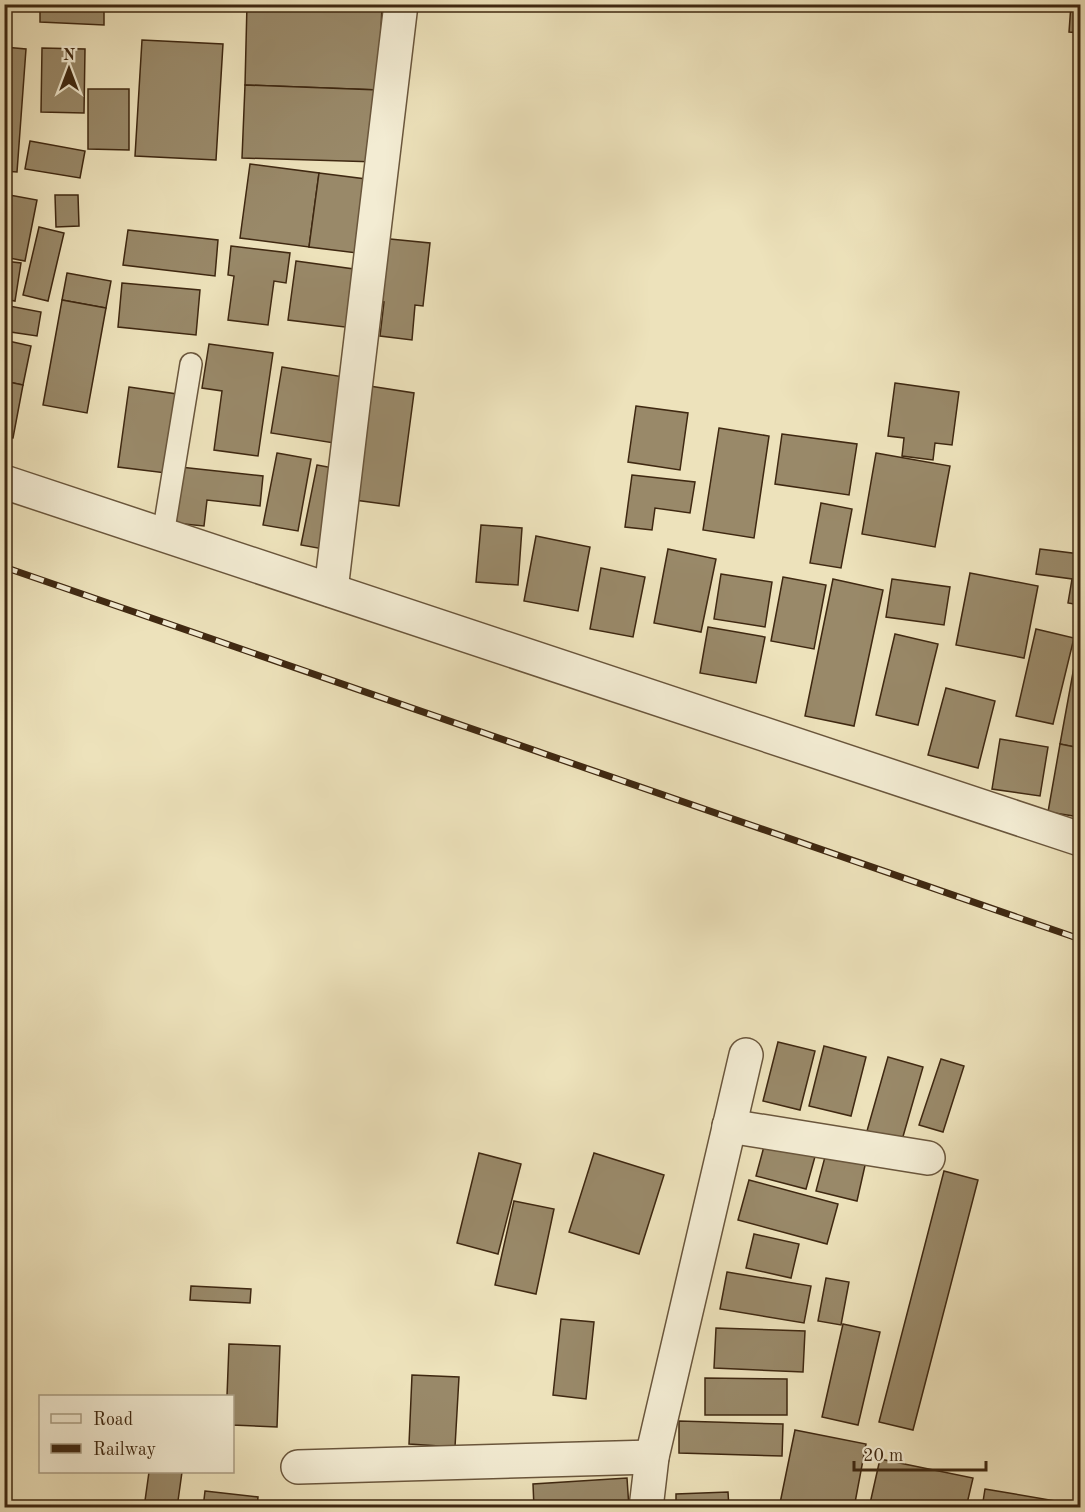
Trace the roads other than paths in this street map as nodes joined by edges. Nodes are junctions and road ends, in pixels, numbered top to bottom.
1 (401, 4) edge
2 (190, 364) dead end
3 (4, 482) edge
4 (163, 535) junction
5 (331, 590) junction
6 (1080, 838) edge
7 (746, 1055) dead end
8 (729, 1126) junction
9 (928, 1158) dead end
10 (652, 1457) junction
11 (298, 1467) dead end
12 (646, 1508) edge

1 - 5 street
2 - 4 lane
3 - 4 street
4 - 5 street
5 - 6 street
7 - 8 street
8 - 9 street
8 - 10 street
10 - 11 street
10 - 12 street

